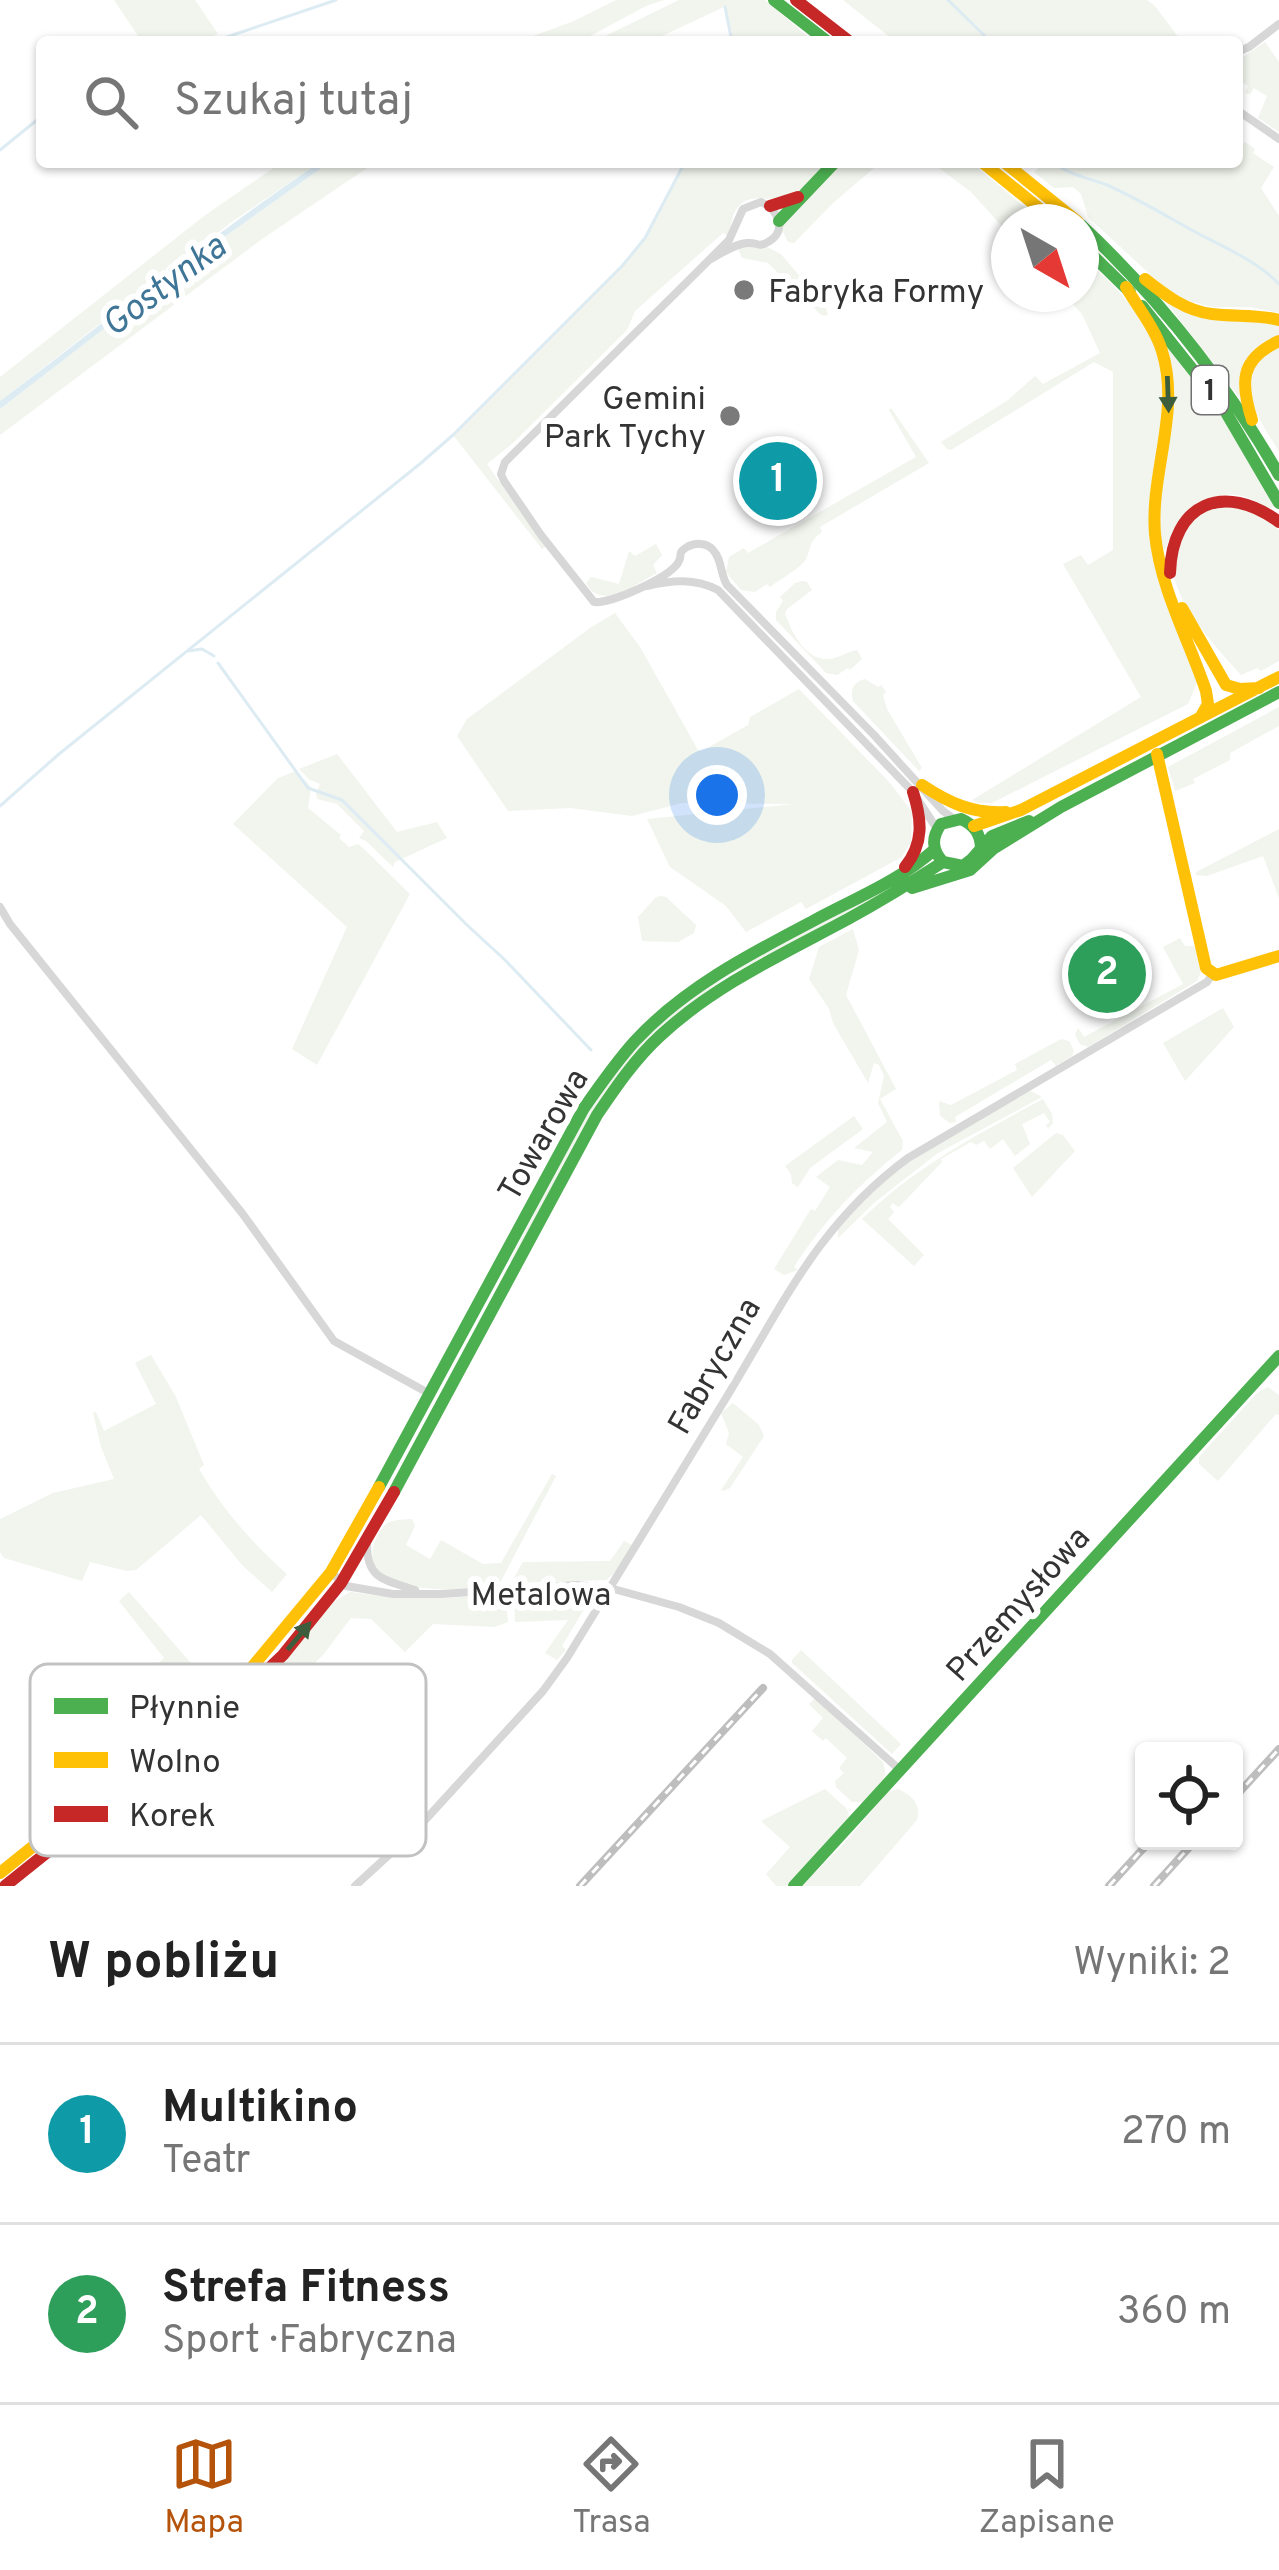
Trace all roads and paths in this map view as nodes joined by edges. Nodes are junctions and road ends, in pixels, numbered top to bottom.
1 (774, 0) edge
2 (796, 0) edge
3 (1279, 24) edge
4 (819, 36) edge
5 (842, 36) edge
6 (1243, 50) edge
7 (1243, 114) edge
8 (1279, 139) edge
9 (830, 168) edge
10 (989, 168) edge
11 (1011, 168) edge
12 (806, 193) junction
13 (1034, 204) edge
14 (1055, 204) edge
15 (770, 206) junction
16 (737, 221) junction
17 (779, 221) junction
18 (1099, 242) edge
19 (751, 243) junction
20 (1105, 247) junction
21 (709, 260) junction
22 (1099, 261) edge
23 (1126, 287) junction
24 (1279, 320) edge
25 (1279, 341) edge
26 (1262, 446) junction
27 (1279, 475) edge
28 (1279, 502) edge
29 (1279, 522) edge
30 (678, 562) junction
31 (718, 567) junction
32 (687, 580) junction
33 (703, 584) junction
34 (639, 588) junction
35 (1279, 677) edge
36 (1259, 688) junction
37 (1279, 692) edge
38 (1200, 718) junction
39 (1157, 754) junction
40 (917, 788) junction
41 (1061, 806) junction
42 (1021, 810) junction
43 (954, 819) junction
44 (974, 826) junction
45 (937, 830) junction
46 (981, 847) junction
47 (938, 856) junction
48 (889, 880) junction
49 (887, 898) junction
50 (0, 907) edge
51 (1279, 956) edge
52 (1212, 975) junction
53 (501, 1277) junction
54 (1279, 1356) edge
55 (1272, 1372) edge
56 (430, 1394) junction
57 (368, 1540) junction
58 (336, 1578) junction
59 (610, 1588) junction
60 (422, 1593) junction
61 (253, 1664) edge
62 (274, 1664) edge
63 (900, 1770) junction
64 (426, 1819) edge
65 (30, 1849) edge
66 (42, 1856) edge
67 (388, 1856) edge
68 (0, 1873) edge
69 (5, 1886) edge
70 (356, 1886) edge
71 (794, 1886) edge

1 - 4 street
2 - 5 street
3 - 6 street
7 - 8 street
9 - 12 street
10 - 13 street
11 - 14 street, 1
12 - 15 street
12 - 17 street
15 - 16 street
15 - 17 street
16 - 19 street
16 - 21 street
17 - 19 street
18 - 20 street, 1
19 - 21 street
20 - 24 street
20 - 26 street, 1
21 - 34 street
22 - 23 street, 1
23 - 28 street, 1
23 -> 38 street
25 - 26 street
26 - 27 street, 1
29 - 36 street
30 - 31 street
30 - 32 street
30 - 34 street
31 - 33 street
31 - 40 street
32 - 33 street
32 - 34 street
33 - 40 street
35 - 36 street
36 - 38 street
37 - 39 street
38 - 42 street
39 - 41 street
39 - 52 street
40 - 42 street
40 - 43 street
40 - 45 street
40 - 48 street
41 - 46 street
41 - 49 street
42 - 44 street
43 - 44 street
43 - 45 street
44 - 46 street
45 - 47 street
46 - 47 street
47 - 48 street, Towarowa
47 - 49 street, Towarowa
48 - 53 street, Towarowa
49 - 53 street, Towarowa
50 - 56 street
51 - 52 street, Fabryczna
52 - 59 street, Fabryczna
53 - 56 street, Towarowa
53 - 57 street, Towarowa
54 - 55 street, Przemysłowa
55 - 63 street, Przemysłowa
56 - 58 street, Towarowa
57 - 58 street, Towarowa
57 - 60 street
58 - 60 street, Metalowa
58 - 61 street, Towarowa
62 -> 58 street, Towarowa
59 - 60 street, Metalowa
59 - 63 street, Metalowa
59 - 64 street, Fabryczna
63 - 71 street, Przemysłowa
65 - 68 street, Towarowa
69 -> 66 street, Towarowa
67 - 70 street, Fabryczna

